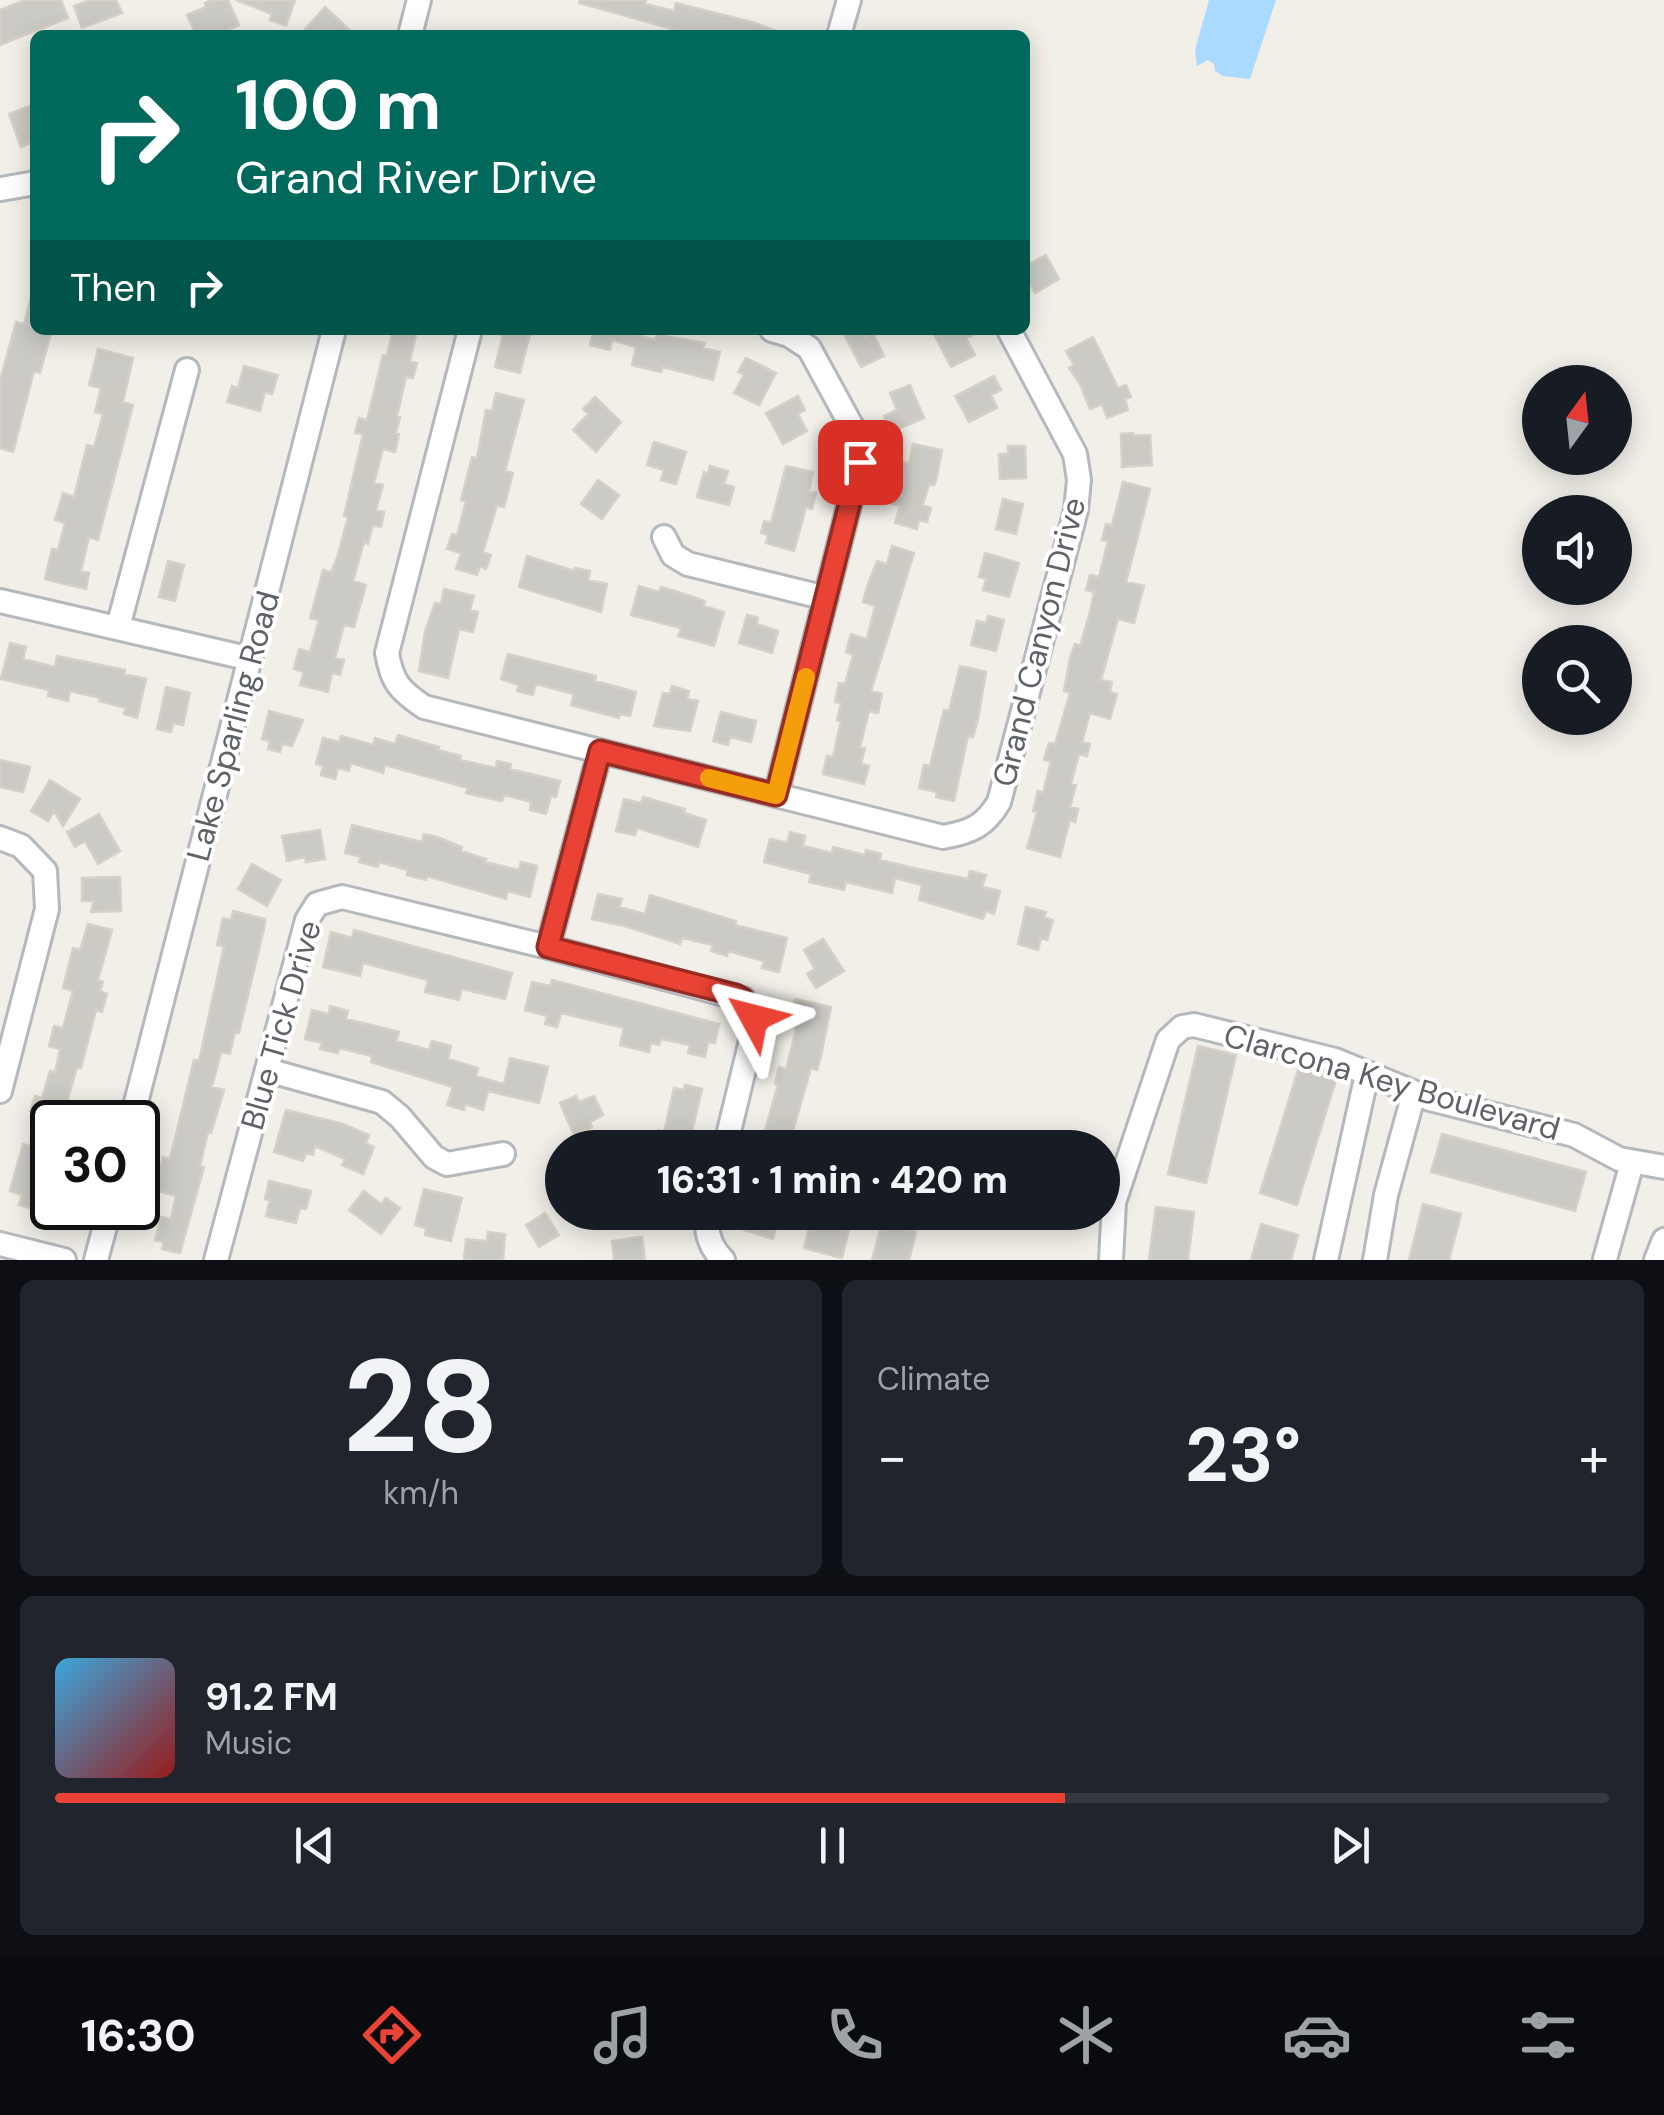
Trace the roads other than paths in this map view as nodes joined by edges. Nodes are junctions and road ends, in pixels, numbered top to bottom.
1 (418, 0) edge
2 (849, 0) edge
3 (411, 30) edge
4 (840, 30) edge
5 (30, 184) edge
6 (1, 186) edge
7 (0, 208) edge
8 (333, 335) edge
9 (469, 335) edge
10 (789, 335) edge
11 (1013, 335) edge
12 (187, 370) dead end
13 (664, 537) dead end
14 (826, 598) junction
15 (0, 601) edge
16 (118, 627) junction
17 (251, 660) junction
18 (600, 751) junction
19 (776, 795) junction
20 (0, 838) edge
21 (548, 947) junction
22 (267, 1070) junction
23 (1366, 1074) junction
24 (0, 1090) edge
25 (1414, 1093) junction
26 (137, 1100) edge
27 (729, 1130) edge
28 (503, 1154) dead end
29 (1632, 1163) junction
30 (1664, 1168) edge
31 (104, 1230) edge
32 (708, 1230) edge
33 (1664, 1240) edge
34 (0, 1244) edge
35 (64, 1260) edge
36 (96, 1260) edge
37 (216, 1260) edge
38 (723, 1260) edge
39 (1112, 1260) edge
40 (1326, 1260) edge
41 (1375, 1260) edge
42 (1608, 1260) edge
43 (1656, 1260) edge

1 - 3 street
2 - 4 street
5 - 6 street
6 - 7 street
8 - 17 street, Lake Sparling Road
9 - 18 street, Grand Canyon Drive
10 - 14 street
11 - 19 street, Grand Canyon Drive
12 - 16 street
13 - 14 street
14 - 19 street
15 - 16 street
16 - 17 street
17 - 26 street, Lake Sparling Road
18 - 19 street, Grand Canyon Drive
18 - 21 street
20 - 24 street
21 - 22 street, Blue Tick Drive
21 - 27 street
22 - 28 street
22 - 37 street, Blue Tick Drive
23 - 25 street, Clarcona Key Boulevard
23 - 39 street, Clarcona Key Boulevard
23 - 40 street
25 - 29 street, Clarcona Key Boulevard
25 - 41 street
29 - 30 street, Clarcona Key Boulevard
29 - 42 street
31 - 36 street
32 - 38 street
33 - 43 street
34 - 35 street

